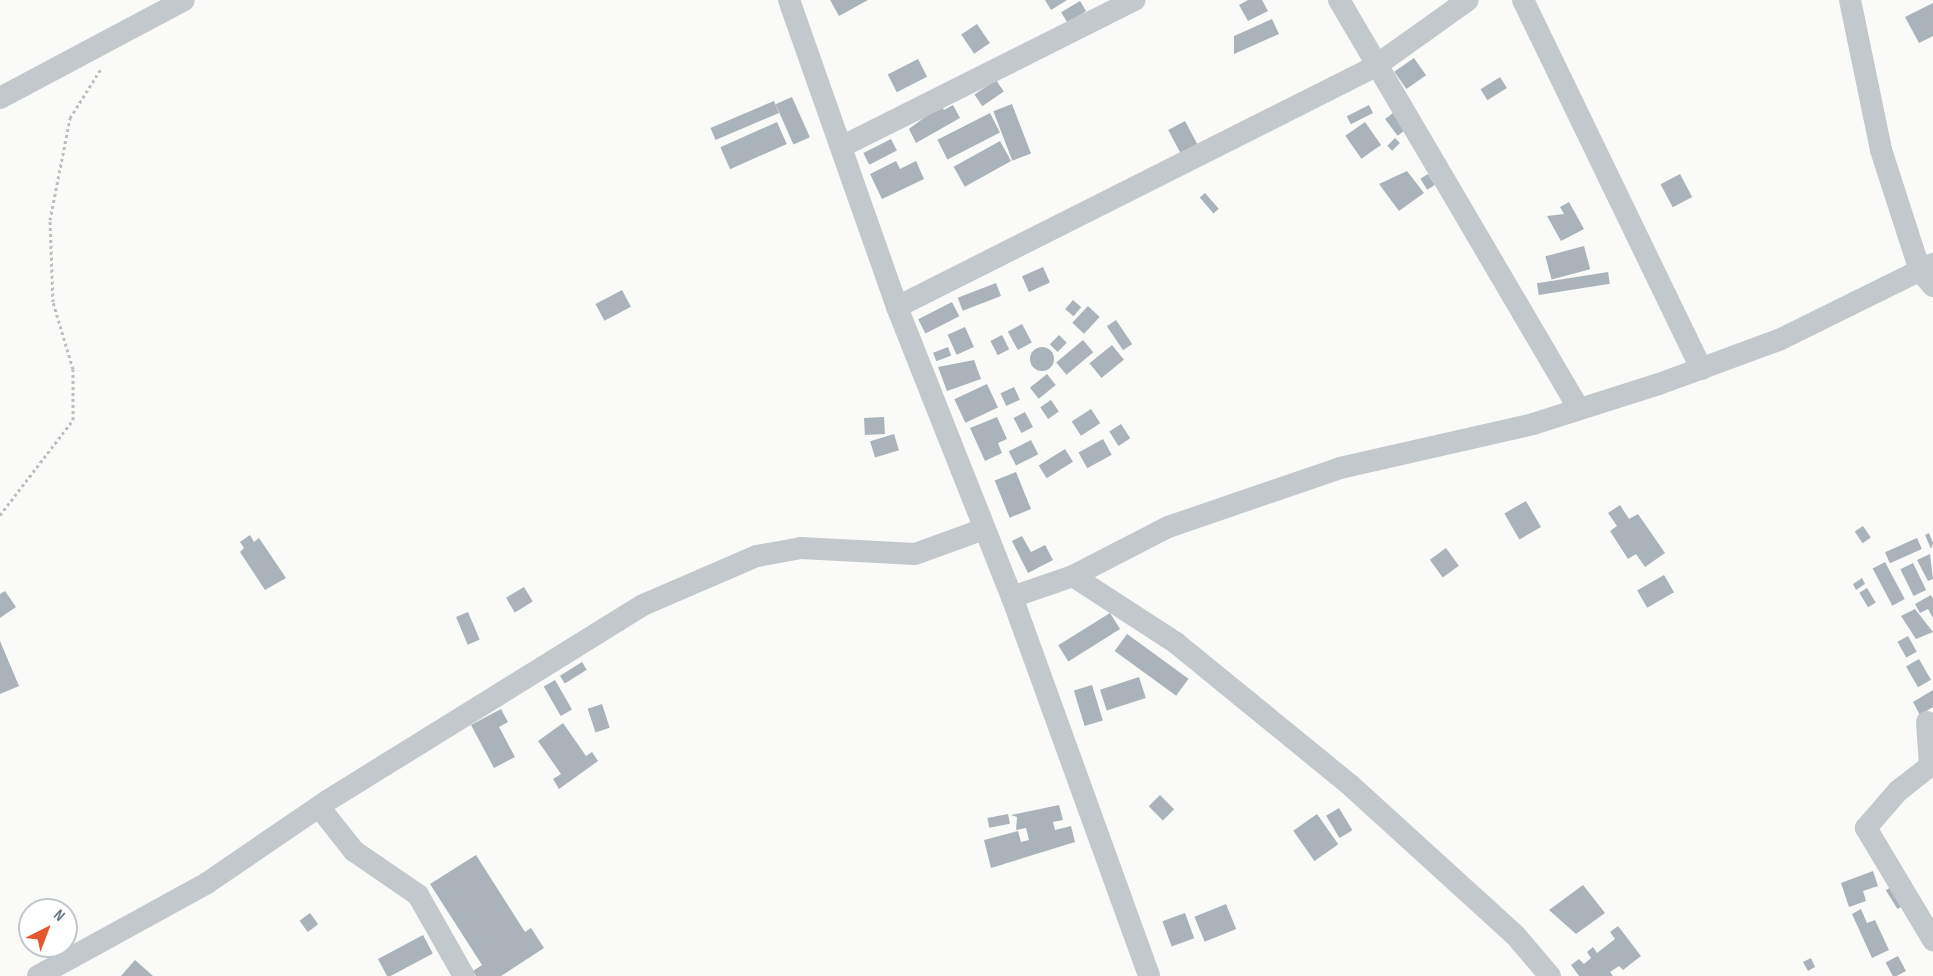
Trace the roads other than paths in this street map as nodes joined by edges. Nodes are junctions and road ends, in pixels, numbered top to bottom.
1 (184, 0) edge
2 (789, 0) edge
3 (1134, 0) edge
4 (1339, 0) edge
5 (1468, 0) edge
6 (1523, 0) edge
7 (1850, 0) edge
8 (1374, 67) junction
9 (0, 98) edge
10 (843, 146) junction
11 (1929, 274) edge
12 (897, 307) junction
13 (1701, 369) junction
14 (1578, 408) junction
15 (984, 529) junction
16 (1073, 576) junction
17 (1012, 597) junction
18 (1927, 722) dead end
19 (319, 807) junction
20 (1933, 940) edge
21 (39, 976) edge
22 (464, 976) edge
23 (1149, 976) edge
24 (1550, 976) edge

1 - 9 street
2 - 10 street
3 - 10 street
4 - 8 street
5 - 8 street
6 - 13 street
7 - 11 street
8 - 12 street
8 - 14 street
10 - 12 street
11 - 13 street
12 - 15 street
13 - 14 street
14 - 16 street
15 - 17 street
15 - 19 street
16 - 17 street
16 - 24 street
17 - 23 street
18 - 20 street
19 - 21 street
19 - 22 street

